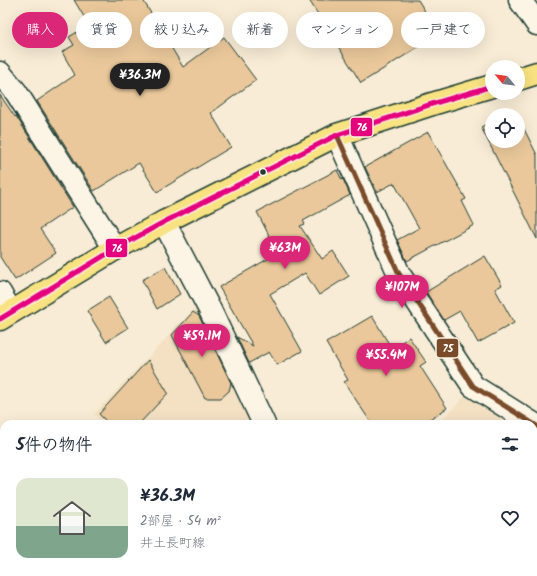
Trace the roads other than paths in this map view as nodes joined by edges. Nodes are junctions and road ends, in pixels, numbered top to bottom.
1 (0, 73) edge
2 (537, 73) edge
3 (525, 77) edge
4 (485, 88) edge
5 (337, 135) junction
6 (164, 222) junction
7 (115, 249) junction
8 (0, 293) edge
9 (6, 316) edge
10 (262, 420) edge
11 (527, 420) edge

1 - 7 street
2 - 3 main road
4 - 5 main road
5 - 6 main road
5 - 11 street
6 - 7 main road
6 - 10 street
7 - 9 main road
8 - 9 street

